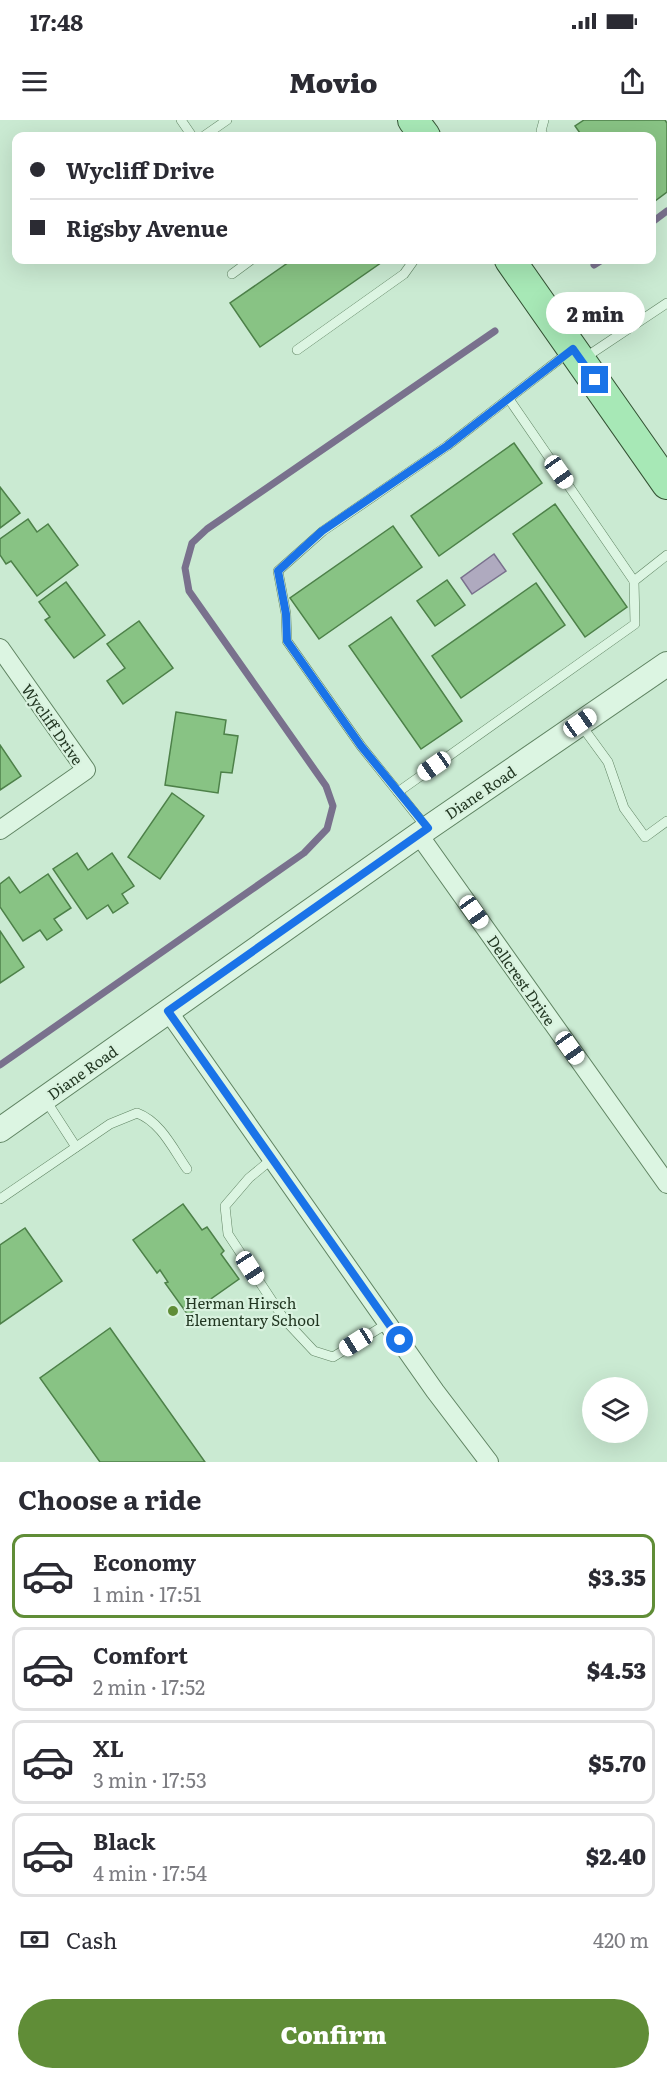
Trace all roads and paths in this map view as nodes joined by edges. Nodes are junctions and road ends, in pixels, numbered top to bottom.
1 (227, 120) edge
2 (210, 132) edge
3 (246, 264) edge
4 (411, 264) edge
5 (513, 264) edge
6 (232, 274) dead end
7 (667, 303) edge
8 (297, 350) dead end
9 (577, 355) junction
10 (509, 399) junction
11 (665, 478) edge
12 (667, 555) edge
13 (634, 581) junction
14 (0, 648) edge
15 (667, 664) edge
16 (580, 723) junction
17 (398, 792) junction
18 (667, 821) edge
19 (0, 830) edge
20 (423, 832) junction
21 (168, 1011) junction
22 (44, 1099) junction
23 (0, 1130) edge
24 (76, 1147) junction
25 (272, 1160) junction
26 (187, 1169) dead end
27 (667, 1184) edge
28 (0, 1199) edge
29 (388, 1323) junction
30 (489, 1462) edge

1 - 2 lane
3 - 6 lane
4 - 8 lane
5 - 9 main road
7 - 9 lane
9 - 10 lane
9 - 11 main road
10 - 13 lane
10 - 17 lane
12 - 13 lane
13 - 17 lane
14 - 19 street, Wycliff Drive
15 - 16 street, Diane Road
16 - 18 lane
16 - 20 street, Diane Road
17 - 20 lane
20 - 21 street, Diane Road
20 - 27 street, Dellcrest Drive
21 - 22 street, Diane Road
21 - 25 street
22 - 23 street, Diane Road
22 - 24 lane
24 - 26 lane
24 - 28 lane
25 - 29 street
25 - 29 lane
29 - 30 street

